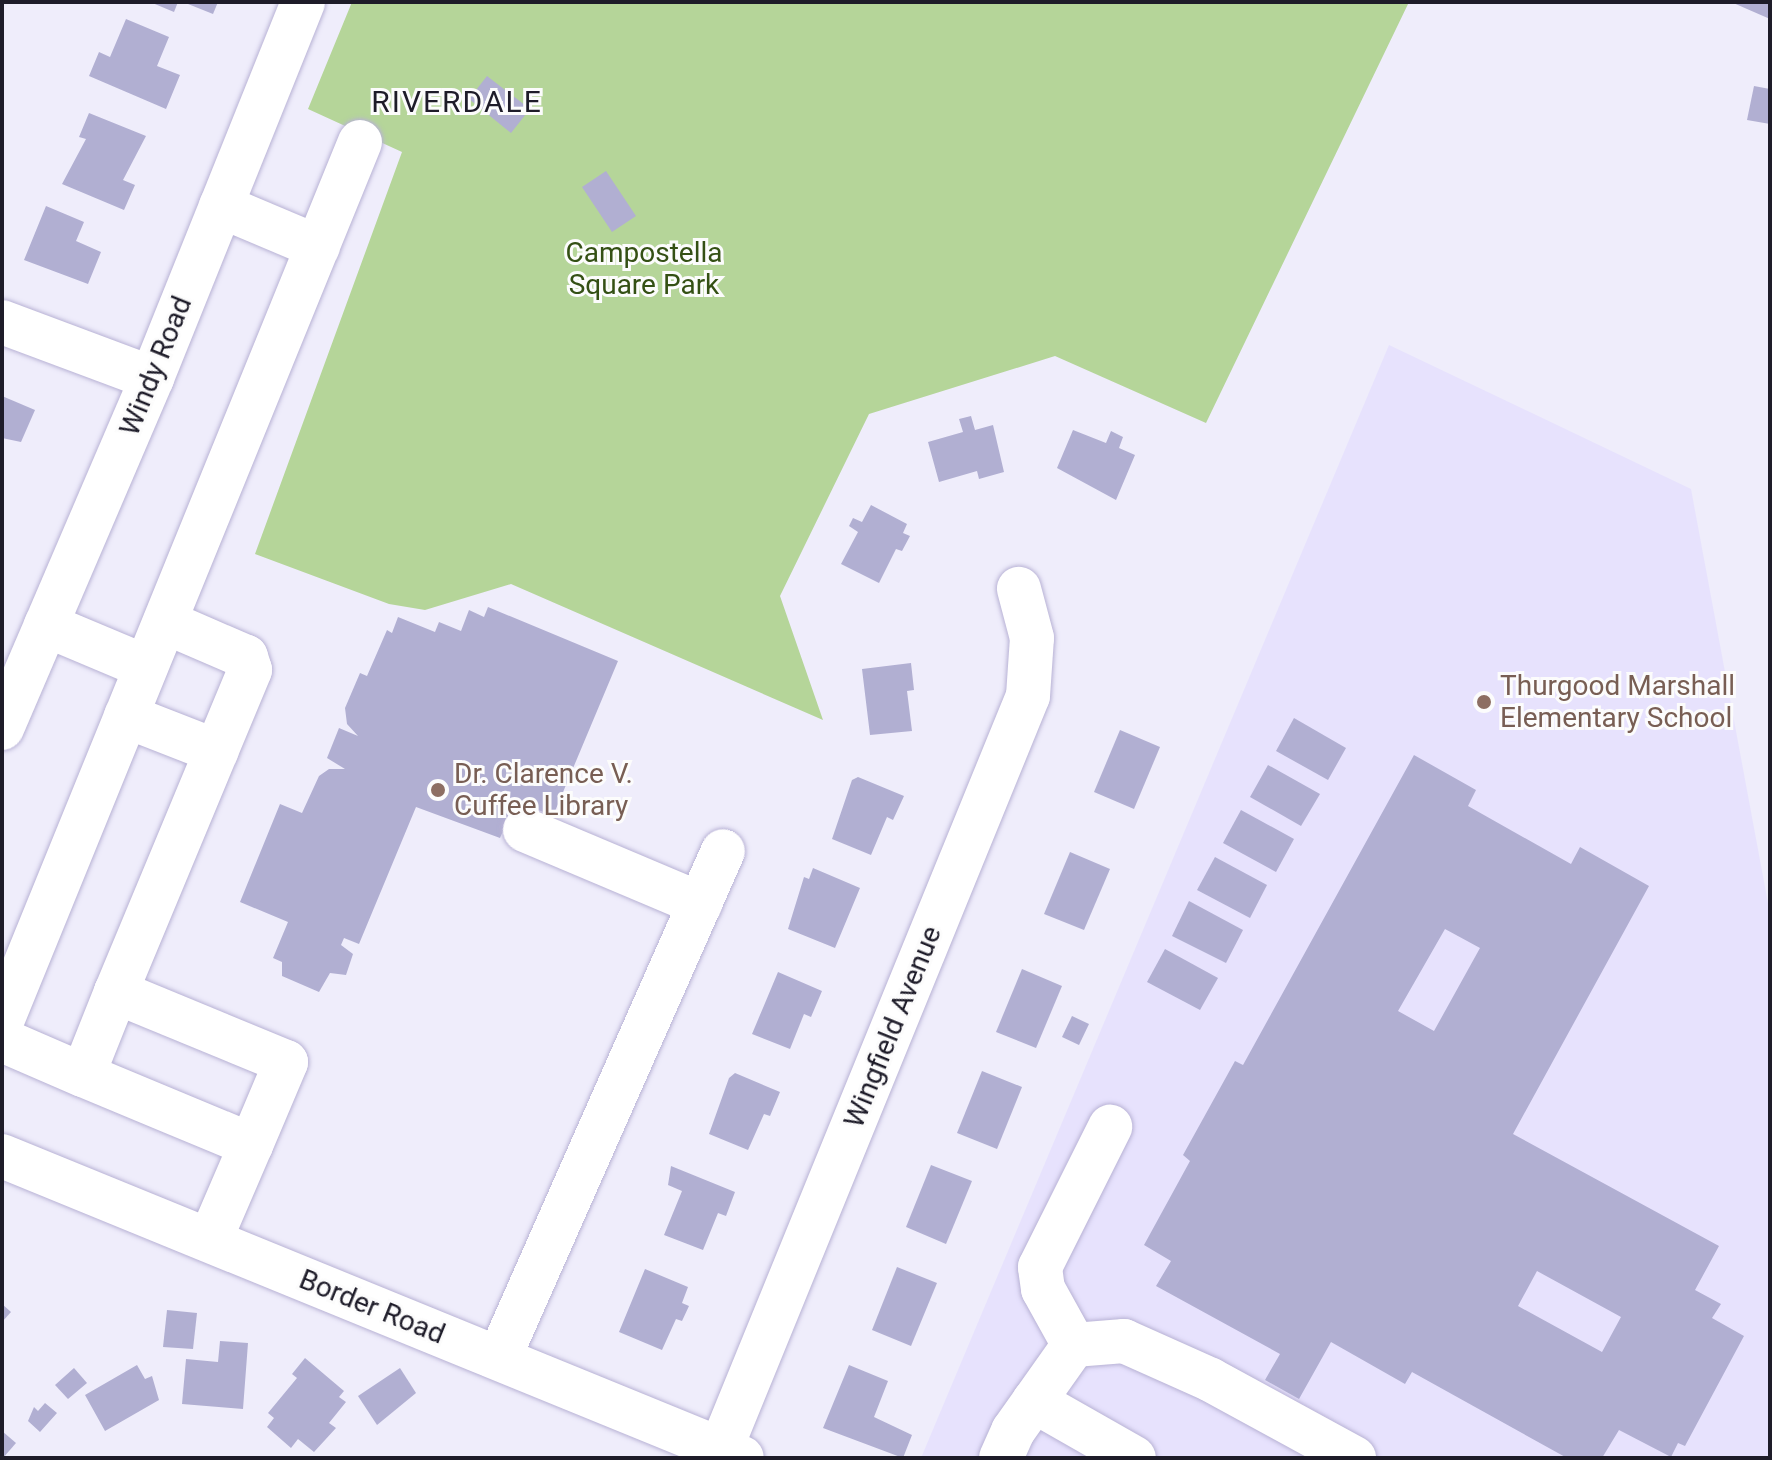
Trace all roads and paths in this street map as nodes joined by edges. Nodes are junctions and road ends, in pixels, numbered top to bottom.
1 (303, 2) edge
2 (360, 142) dead end
3 (221, 206) junction
4 (318, 247) junction
5 (2, 322) edge
6 (152, 378) junction
7 (1019, 589) dead end
8 (165, 622) junction
9 (46, 625) junction
10 (146, 667) junction
11 (126, 716) junction
12 (2, 728) edge
13 (216, 751) junction
14 (525, 830) dead end
15 (723, 851) dead end
16 (700, 904) junction
17 (116, 992) junction
18 (2, 1021) edge
19 (2, 1040) edge
20 (83, 1075) junction
21 (1110, 1127) dead end
22 (251, 1145) junction
23 (2, 1156) edge
24 (210, 1240) junction
25 (1074, 1345) junction
26 (499, 1358) junction
27 (1034, 1401) junction
28 (727, 1455) edge
29 (1001, 1458) edge
30 (1134, 1458) edge
31 (1354, 1458) edge

1 - 3 street, Windy Road
2 - 4 street
3 - 4 street
3 - 6 street, Windy Road
4 - 8 street
5 - 6 street
6 - 9 street, Windy Road
7 - 28 street, Wingfield Avenue
8 - 10 street
8 - 13 street
9 - 10 street
9 - 12 street, Windy Road
10 - 11 street
11 - 13 street
11 - 18 street
13 - 17 street
14 - 16 street
15 - 16 street
16 - 26 street
17 - 20 street
17 - 22 street
19 - 20 street
20 - 22 street
21 - 25 street
22 - 24 street
23 - 24 street, Border Road
24 - 26 street, Border Road
25 - 27 street
25 - 31 street
26 - 28 street, Border Road
27 - 29 street
27 - 30 street

